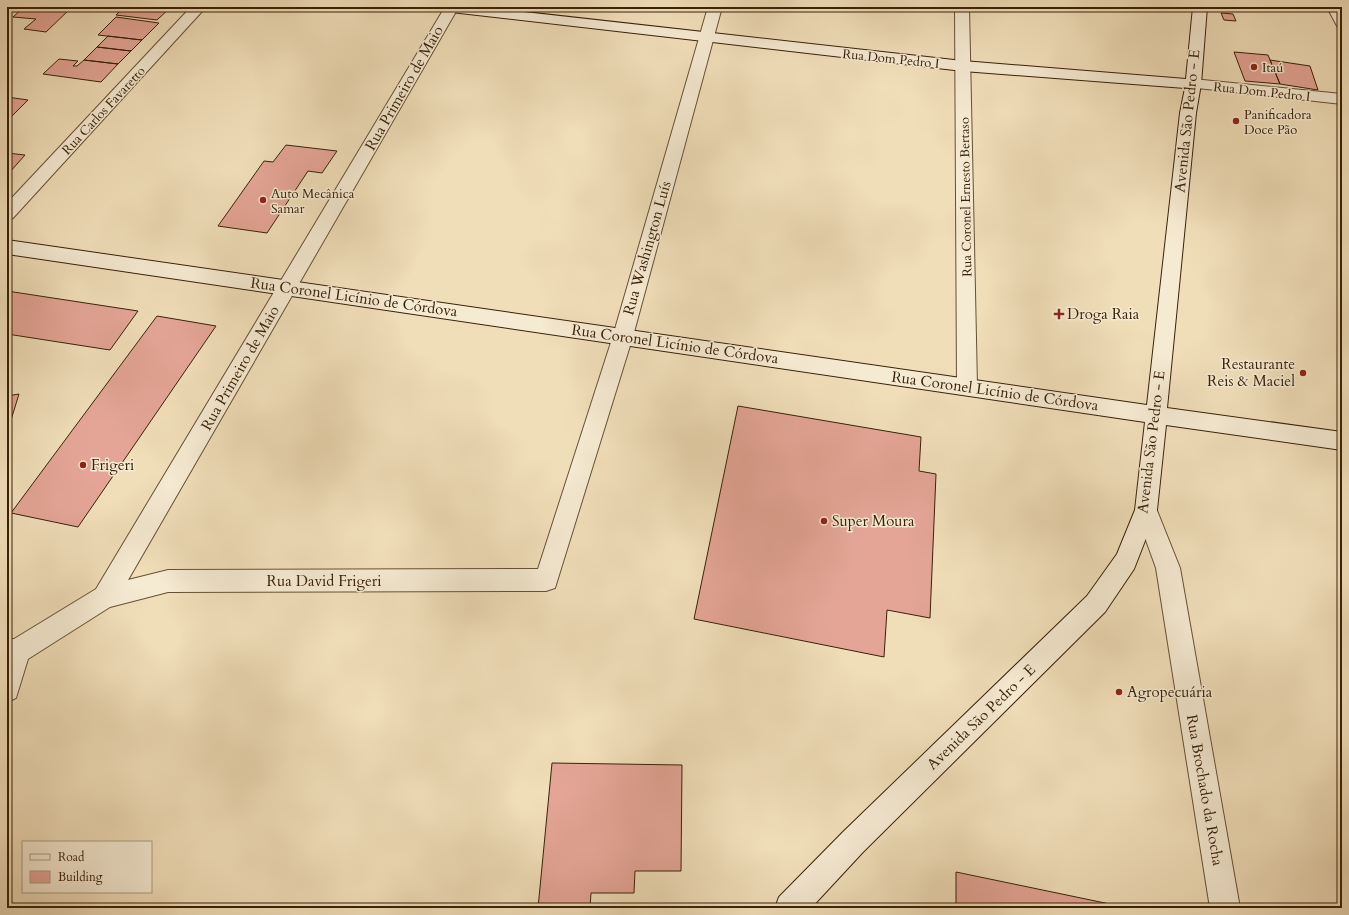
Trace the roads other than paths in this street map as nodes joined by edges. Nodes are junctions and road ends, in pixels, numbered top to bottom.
1 (199, 7) edge
2 (715, 7) edge
3 (962, 7) edge
4 (1200, 7) edge
5 (1334, 7) edge
6 (446, 8) edge
7 (1342, 23) edge
8 (706, 38) junction
9 (963, 66) junction
10 (1193, 84) junction
11 (1342, 99) edge
12 (7, 214) edge
13 (7, 247) edge
14 (287, 287) junction
15 (623, 336) junction
16 (967, 386) junction
17 (1156, 416) junction
18 (1342, 441) edge
19 (1146, 510) junction
20 (546, 580) joint
21 (105, 597) junction
22 (12, 652) edge
23 (7, 689) edge
24 (790, 908) edge
25 (1225, 908) edge

1 - 12 street, Rua Carlos Favaretto
2 - 8 street, Rua Washington Luís
3 - 9 street, Rua Coronel Ernesto Bertaso
4 - 10 street, Avenida São Pedro - E
5 - 7 street
6 - 8 street, Rua Dom Pedro I
6 - 14 street, Rua Primeiro de Maio
8 - 9 street, Rua Dom Pedro I
8 - 15 street, Rua Washington Luís
9 - 10 street, Rua Dom Pedro I
9 - 16 street, Rua Coronel Ernesto Bertaso
10 - 11 street, Rua Dom Pedro I
10 - 17 street, Avenida São Pedro - E
13 - 14 street, Rua Coronel Licínio de Córdova
14 - 15 street, Rua Coronel Licínio de Córdova
14 - 21 street, Rua Primeiro de Maio
15 - 16 street, Rua Coronel Licínio de Córdova
15 - 20 street, Rua Washington Luís
16 - 17 street, Rua Coronel Licínio de Córdova
17 - 18 street, Rua Coronel Licínio de Córdova
17 - 19 street, Avenida São Pedro - E
19 - 24 street, Avenida São Pedro - E
19 - 25 street, Rua Brochado da Rocha
20 - 21 street, Rua David Frigeri
21 - 22 street, Rua Primeiro de Maio
22 - 23 street

